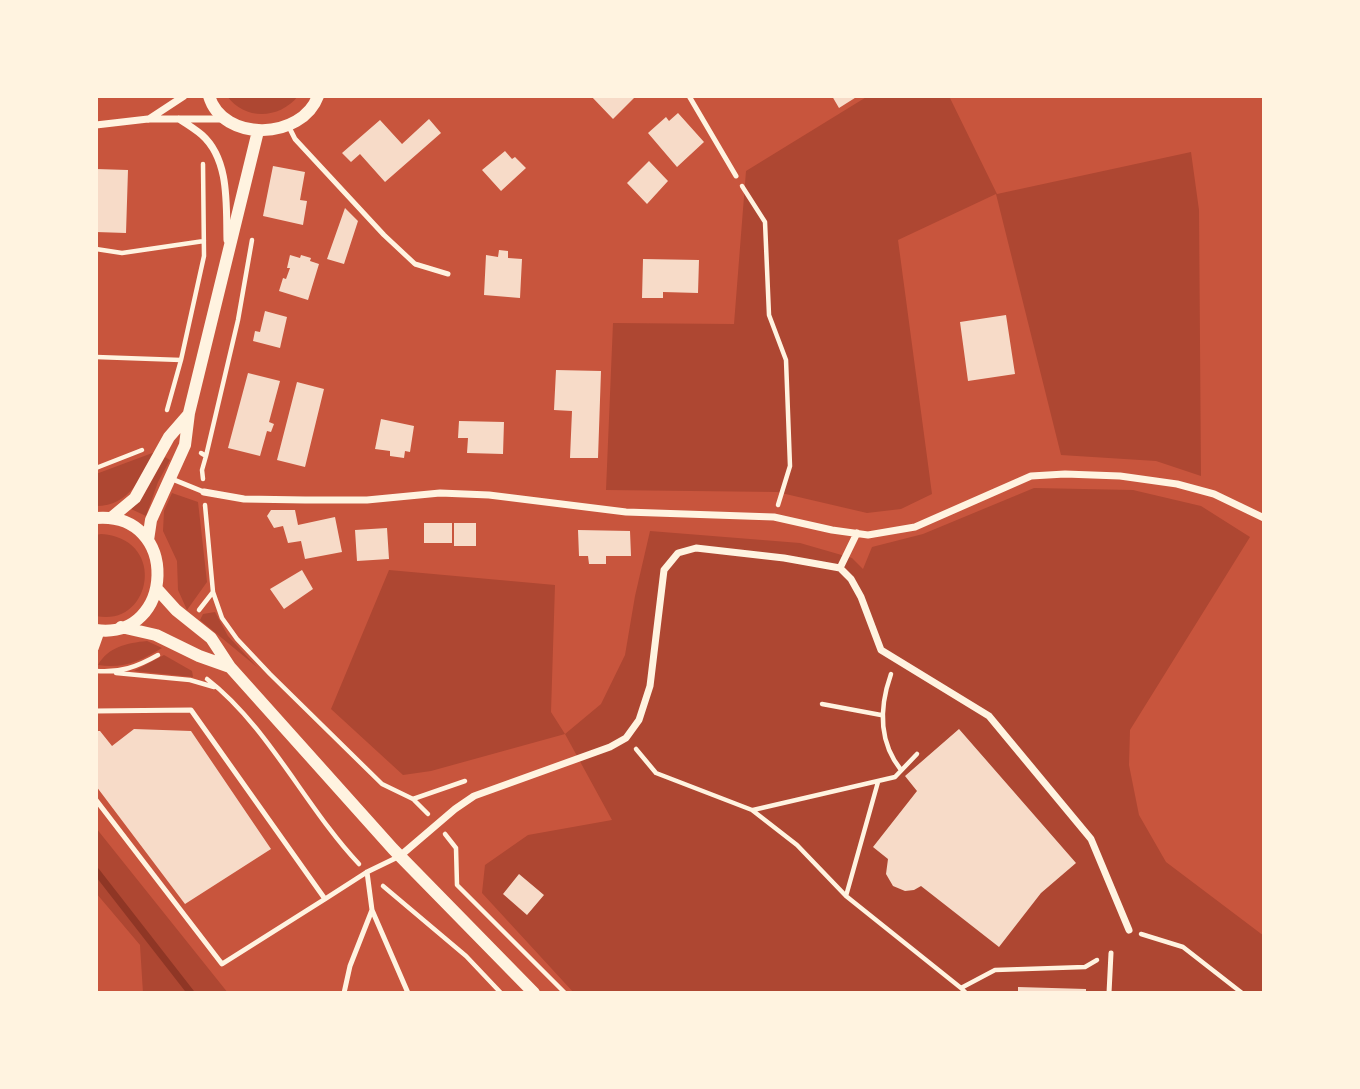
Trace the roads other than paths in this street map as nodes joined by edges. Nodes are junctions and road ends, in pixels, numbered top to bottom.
1 (184, 96) edge
2 (209, 96) edge
3 (318, 96) edge
4 (689, 96) edge
5 (149, 119) junction
6 (179, 119) junction
7 (227, 120) junction
8 (96, 125) edge
9 (288, 125) junction
10 (258, 131) junction
11 (736, 176) road end
12 (228, 255) junction
13 (448, 274) dead end
14 (189, 413) junction
15 (170, 478) junction
16 (204, 492) joint
17 (1264, 517) edge
18 (96, 518) edge
19 (111, 518) junction
20 (857, 533) junction
21 (148, 540) junction
22 (840, 568) junction
23 (158, 589) junction
24 (121, 628) junction
25 (99, 630) edge
26 (96, 649) edge
27 (230, 667) junction
28 (96, 711) edge
29 (96, 800) edge
30 (400, 856) junction
31 (367, 872) junction
32 (325, 899) junction
33 (372, 910) junction
34 (1129, 930) road end
35 (1111, 953) road end
36 (344, 993) edge
37 (408, 993) edge
38 (534, 993) edge
39 (1109, 993) edge

1 - 5 street
2 - 7 street
3 - 9 street
4 - 11 lane
5 - 6 street
5 - 8 street
6 - 7 street
6 - 12 street
7 - 10 street
9 - 10 street
9 - 13 lane
10 - 12 street
12 - 14 street
14 - 15 street
14 - 19 street
15 - 16 lane
15 - 21 street
16 - 20 street
17 - 20 street
18 - 19 street
19 - 21 street
20 - 22 street
21 - 23 street
22 - 30 street
22 - 34 street
23 - 24 street
23 - 27 street
24 - 25 street
24 - 27 street
25 - 26 lane
27 - 30 street
28 - 32 lane
29 - 32 lane
30 - 31 lane
30 - 38 street
31 - 32 lane
31 - 33 lane
33 - 36 lane
33 - 37 lane
35 - 39 lane

